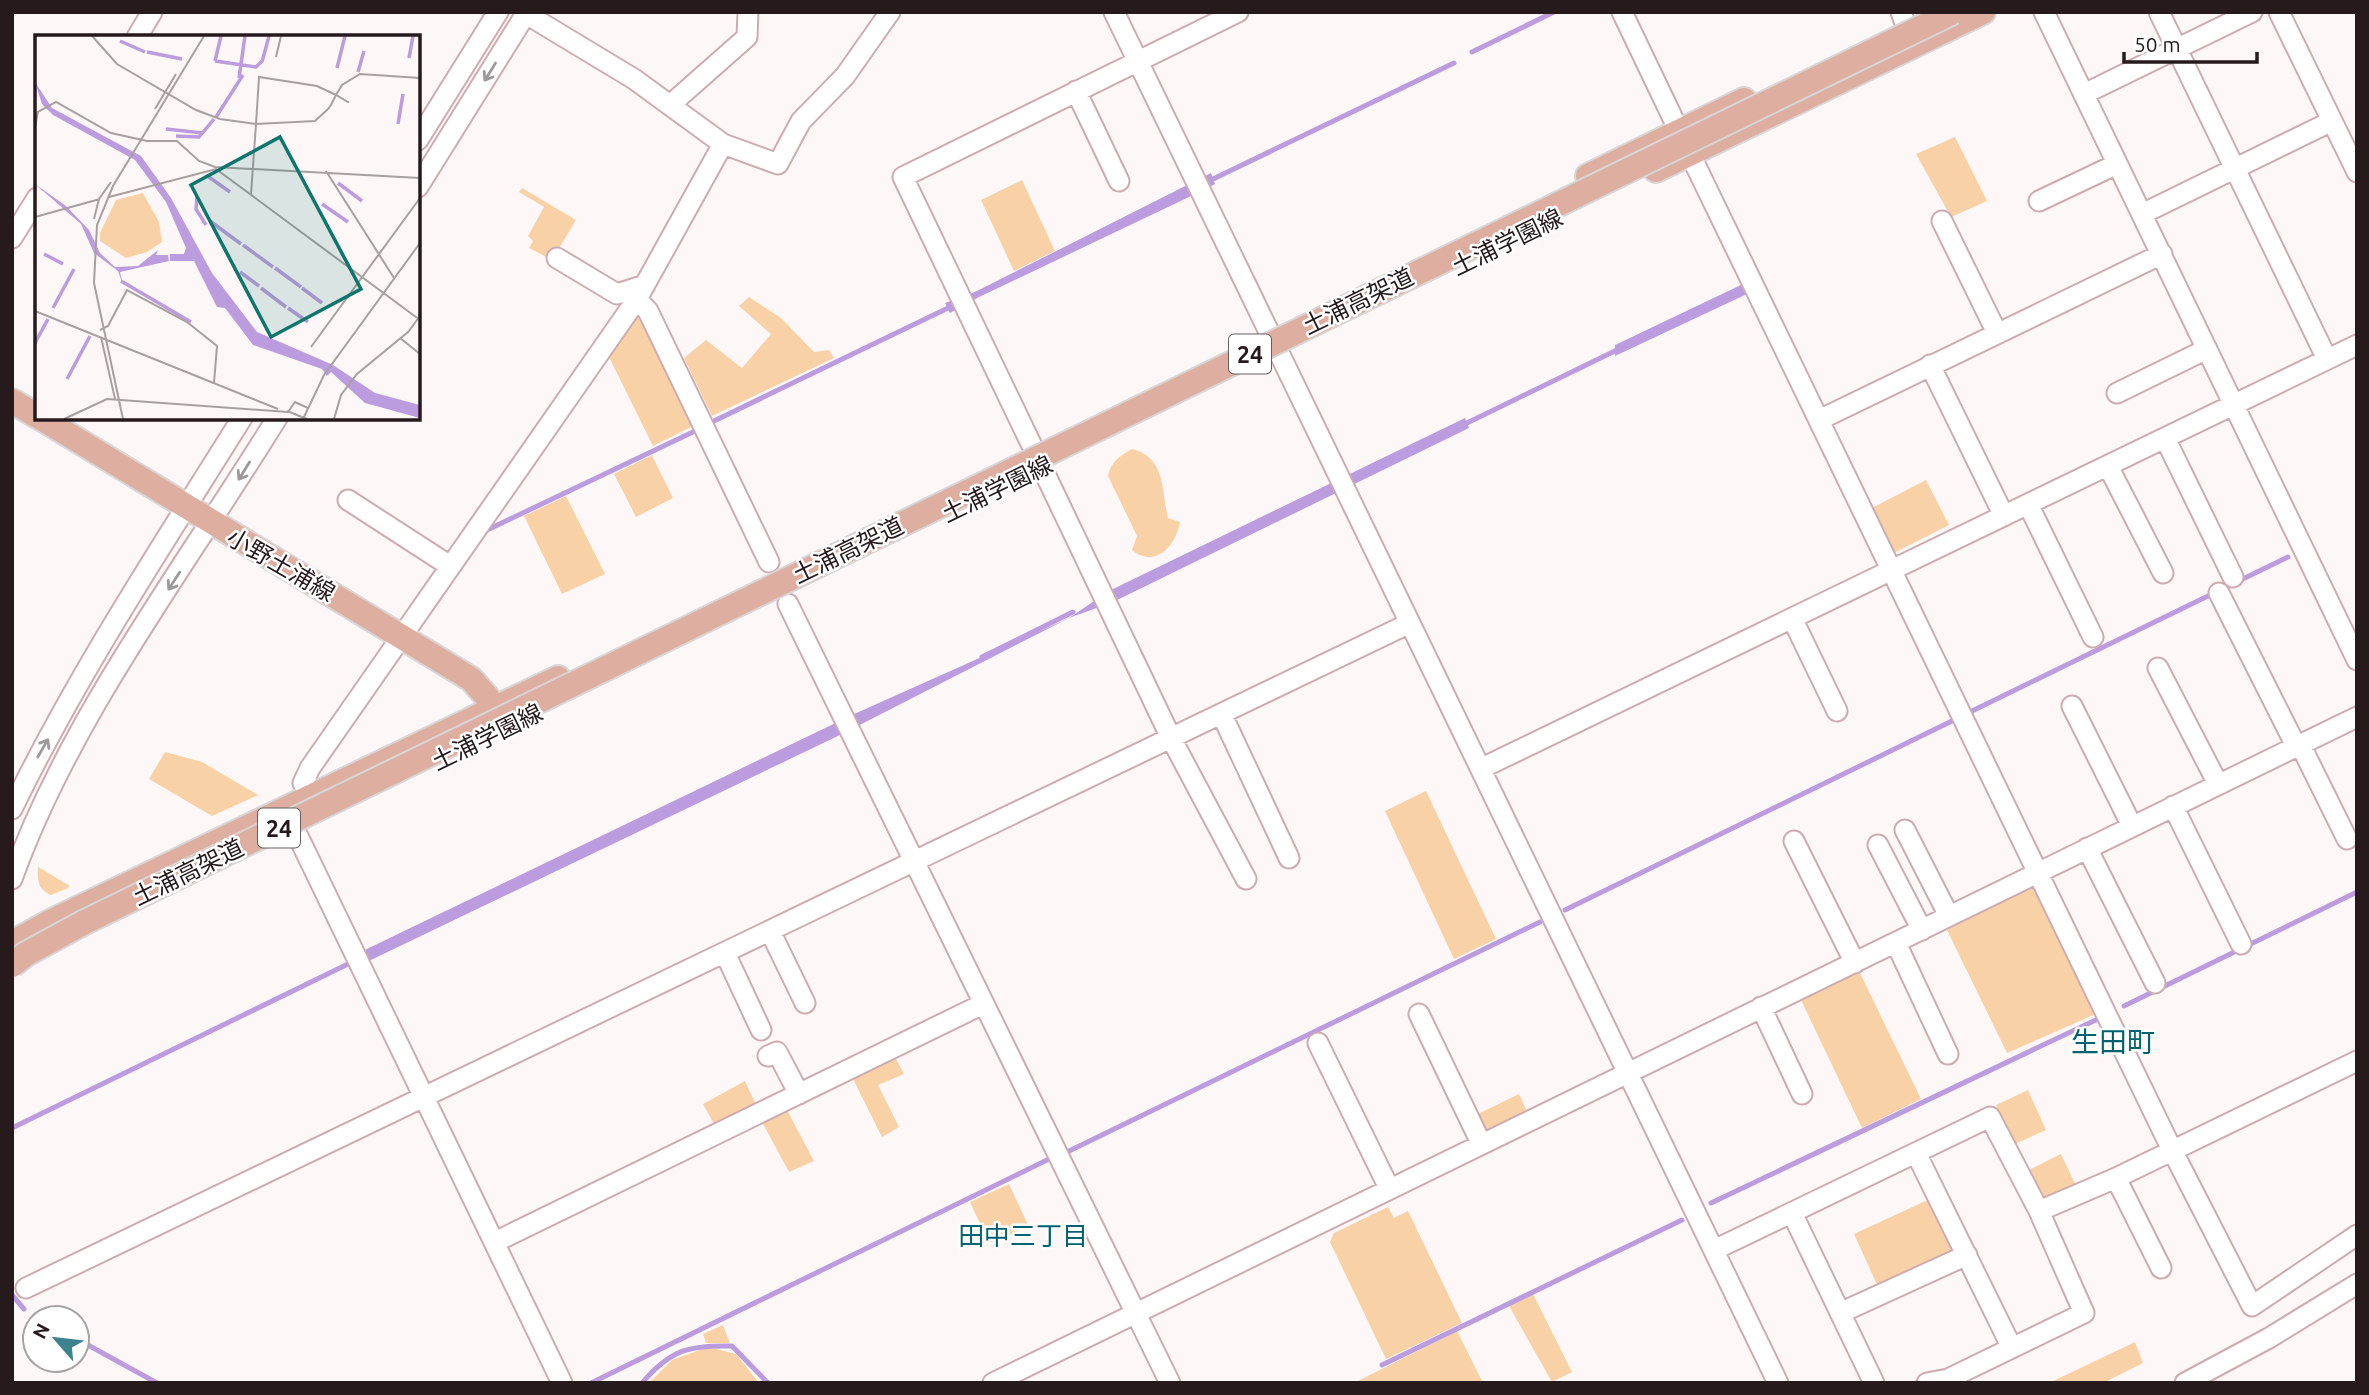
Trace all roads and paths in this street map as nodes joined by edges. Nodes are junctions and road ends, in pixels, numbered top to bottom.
1 (152, 12) edge
2 (498, 12) edge
3 (748, 12) edge
4 (890, 12) edge
5 (1114, 12) edge
6 (1238, 12) edge
7 (1622, 12) edge
8 (1928, 12) edge
9 (1953, 12) edge
10 (1983, 12) edge
11 (2044, 12) edge
12 (2159, 12) edge
13 (2252, 12) edge
14 (2279, 12) edge
15 (525, 13) edge
16 (1903, 18) edge
17 (138, 35) edge
18 (2177, 50) junction
19 (1137, 61) junction
20 (1076, 91) junction
21 (2084, 94) junction
22 (670, 105) junction
23 (2332, 121) junction
24 (1679, 131) junction
25 (420, 137) edge
26 (723, 144) junction
27 (1690, 154) junction
28 (2355, 163) edge
29 (2118, 164) junction
30 (2234, 169) junction
31 (1119, 181) dead end
32 (420, 184) edge
33 (35, 201) edge
34 (2039, 201) dead end
35 (2141, 214) junction
36 (1942, 221) dead end
37 (12, 238) edge
38 (2162, 254) junction
39 (557, 258) dead end
40 (641, 292) junction
41 (1997, 333) junction
42 (1274, 343) junction
43 (2357, 345) edge
44 (2207, 349) junction
45 (2327, 359) junction
46 (1930, 365) junction
47 (2117, 393) dead end
48 (12, 401) edge
49 (2234, 405) junction
50 (35, 415) edge
51 (44, 420) edge
52 (241, 420) edge
53 (276, 420) edge
54 (1819, 420) junction
55 (2165, 438) junction
56 (1033, 448) junction
57 (2108, 466) junction
58 (1047, 478) dead end
59 (348, 500) dead end
60 (2028, 504) junction
61 (186, 508) junction
62 (2004, 516) junction
63 (211, 524) junction
64 (769, 562) dead end
65 (450, 566) junction
66 (1893, 570) junction
67 (2163, 573) dead end
68 (2233, 577) dead end
69 (2219, 593) dead end
70 (788, 604) dead end
71 (1792, 618) junction
72 (1410, 623) junction
73 (401, 635) junction
74 (2093, 637) dead end
75 (2357, 660) edge
76 (2158, 668) dead end
77 (2072, 706) dead end
78 (1837, 711) dead end
79 (1222, 715) junction
80 (2357, 717) edge
81 (499, 719) junction
82 (1172, 740) junction
83 (2298, 745) junction
84 (1482, 768) junction
85 (2218, 784) junction
86 (311, 797) junction
87 (2173, 806) junction
88 (12, 809) edge
89 (2132, 826) junction
90 (295, 830) junction
91 (1905, 830) dead end
92 (2347, 839) dead end
93 (1794, 841) dead end
94 (1878, 845) dead end
95 (2087, 848) junction
96 (1289, 858) dead end
97 (914, 863) junction
98 (2037, 872) junction
99 (12, 879) edge
100 (1246, 879) dead end
101 (1949, 916) junction
102 (1922, 929) junction
103 (770, 931) junction
104 (12, 943) edge
105 (1896, 943) junction
106 (2241, 944) dead end
107 (725, 953) junction
108 (1854, 962) junction
109 (12, 968) edge
110 (2155, 983) dead end
111 (805, 1003) dead end
112 (983, 1004) junction
113 (1761, 1007) junction
114 (1419, 1014) dead end
115 (761, 1030) dead end
116 (1318, 1043) dead end
117 (1948, 1054) dead end
118 (768, 1056) dead end
119 (2357, 1061) edge
120 (1626, 1071) junction
121 (799, 1094) junction
122 (1802, 1094) dead end
123 (424, 1097) junction
124 (1481, 1143) junction
125 (2172, 1150) junction
126 (1916, 1153) junction
127 (2116, 1178) junction
128 (1389, 1188) junction
129 (2039, 1211) junction
130 (1792, 1213) junction
131 (2357, 1235) edge
132 (495, 1242) junction
133 (1714, 1250) junction
134 (1966, 1255) junction
135 (2161, 1268) dead end
136 (2357, 1284) edge
137 (26, 1288) dead end
138 (1136, 1313) junction
139 (1840, 1313) junction
140 (2012, 1348) junction
141 (562, 1383) edge
142 (993, 1383) edge
143 (1170, 1383) edge
144 (1778, 1383) edge
145 (1874, 1383) edge
146 (1927, 1383) edge
147 (2185, 1383) edge

1 - 17 street
2 - 25 street
3 - 22 street
4 - 26 street
5 - 19 street
6 - 19 street
7 - 24 street
8 - 16 main road, 土浦学園線 / 24
9 - 109 main road, 土浦高架道 / 24, bridge
10 - 27 main road, 土浦学園線 / 24
11 - 21 street
12 - 18 street
13 - 18 street
14 - 23 street
15 - 22 street
15 -> 32 street
16 - 24 main road, 土浦学園線 / 24
18 - 21 street
18 - 30 street
19 - 20 street
19 - 42 street
20 - 31 street
20 - 56 street
21 - 29 street
22 - 26 street
23 - 28 street
23 - 30 street
24 - 42 main road, 土浦学園線 / 24
26 - 40 street
27 - 42 main road, 土浦学園線 / 24
27 - 54 street
29 - 34 street
29 - 35 street
30 - 35 street
30 - 45 street
33 - 37 street
35 - 38 street
36 - 41 street
38 - 41 street
38 - 44 street
39 - 40 street
40 - 64 street
40 - 65 street
41 - 46 street
42 - 56 main road, 土浦学園線 / 24
42 - 72 street
42 - 81 main road, 土浦学園線 / 24
43 - 45 street
44 - 47 street
44 - 49 street
45 - 49 street
46 - 54 street
46 - 62 street
48 - 50 main road, 小野土浦線
49 - 55 street
49 - 75 street
51 - 61 main road, 小野土浦線
52 - 61 street
53 -> 63 street
54 - 66 street
55 - 57 street
55 - 68 street
56 - 81 main road, 土浦学園線 / 24
57 - 60 street
57 - 67 street
58 - 82 street
59 - 65 street
60 - 62 street
60 - 74 street
61 - 63 main road, 小野土浦線
88 -> 61 street
62 - 66 street
63 - 73 main road, 小野土浦線
63 -> 99 street
65 - 73 street
66 - 71 street
66 - 98 street
69 - 83 street
70 - 97 street
71 - 78 street
71 - 84 street
72 - 79 street
72 - 84 street
73 - 81 main road, 小野土浦線
73 - 86 street
76 - 85 street
77 - 89 street
79 - 82 street
79 - 96 street
80 - 83 street
81 - 86 main road, 土浦学園線 / 24
81 - 90 main road, 土浦学園線 / 24
82 - 97 street
82 - 100 street
83 - 85 street
83 - 92 street
84 - 120 street
85 - 87 street
86 - 104 main road, 土浦学園線 / 24
87 - 89 street
87 - 106 street
89 - 95 street
90 - 109 main road, 土浦学園線 / 24
90 - 123 street
91 - 101 street
93 - 108 street
94 - 102 street
95 - 98 street
95 - 110 street
97 - 103 street
97 - 112 street
98 - 101 street
98 - 125 street
101 - 102 street
102 - 105 street
103 - 107 street
103 - 111 street
105 - 108 street
105 - 117 street
107 - 115 street
107 - 123 street
108 - 113 street
112 - 121 street
112 - 138 street
113 - 120 street
113 - 122 street
114 - 124 street
116 - 128 street
118 - 121 street
119 - 125 street
120 - 124 street
120 - 133 street
121 - 132 street
123 - 132 street
123 - 137 street
124 - 128 street
125 - 127 street
125 - 131 street
126 - 129 street
126 - 130 street
126 - 134 street
127 - 129 street
127 - 135 street
128 - 138 street
129 - 140 street
130 - 133 street
130 - 139 street
132 - 141 street
133 - 144 street
134 - 139 street
134 - 140 street
136 - 147 street
138 - 142 street
138 - 143 street
139 - 145 street
140 - 146 street

